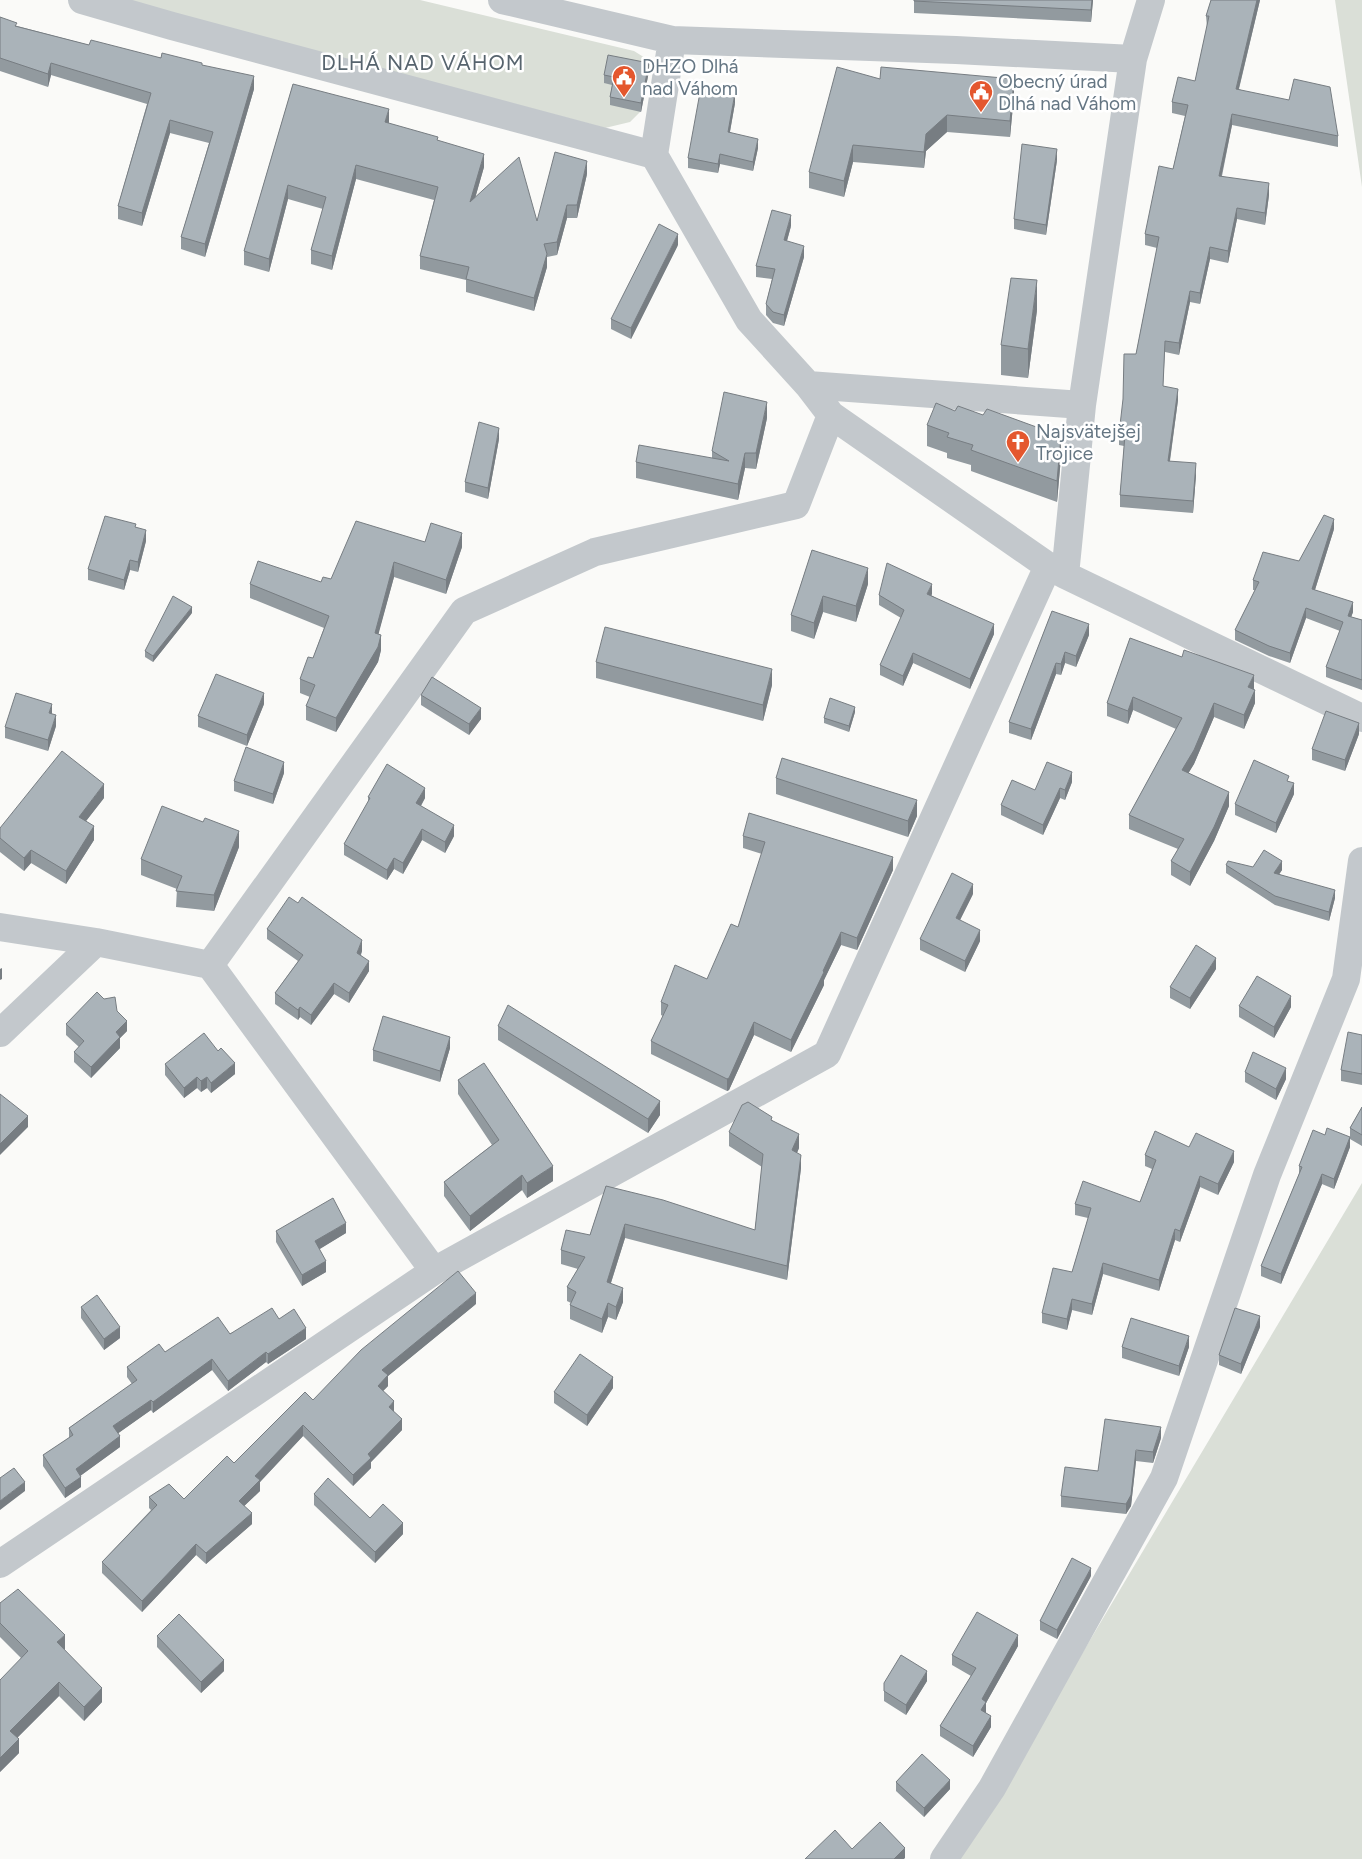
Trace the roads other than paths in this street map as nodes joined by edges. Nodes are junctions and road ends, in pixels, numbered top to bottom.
1 (82, 0) edge
2 (502, 0) edge
3 (1151, 0) edge
4 (672, 40) junction
5 (1132, 59) junction
6 (654, 155) junction
7 (808, 385) junction
8 (1082, 405) junction
9 (831, 415) junction
10 (1057, 571) junction
11 (1362, 718) edge
12 (1362, 862) edge
13 (0, 927) edge
14 (96, 942) junction
15 (210, 965) junction
16 (0, 1033) edge
17 (434, 1271) junction
18 (0, 1564) edge
19 (944, 1859) edge

1 - 6 street
2 - 4 street
3 - 5 street
4 - 5 street
4 - 6 street
5 - 8 street
6 - 7 street
7 - 8 street
7 - 9 street
8 - 10 street
9 - 10 street
9 - 15 street
10 - 11 street
10 - 17 street
12 - 19 street
13 - 14 street
14 - 15 street
14 - 16 street
15 - 17 street
17 - 18 street

